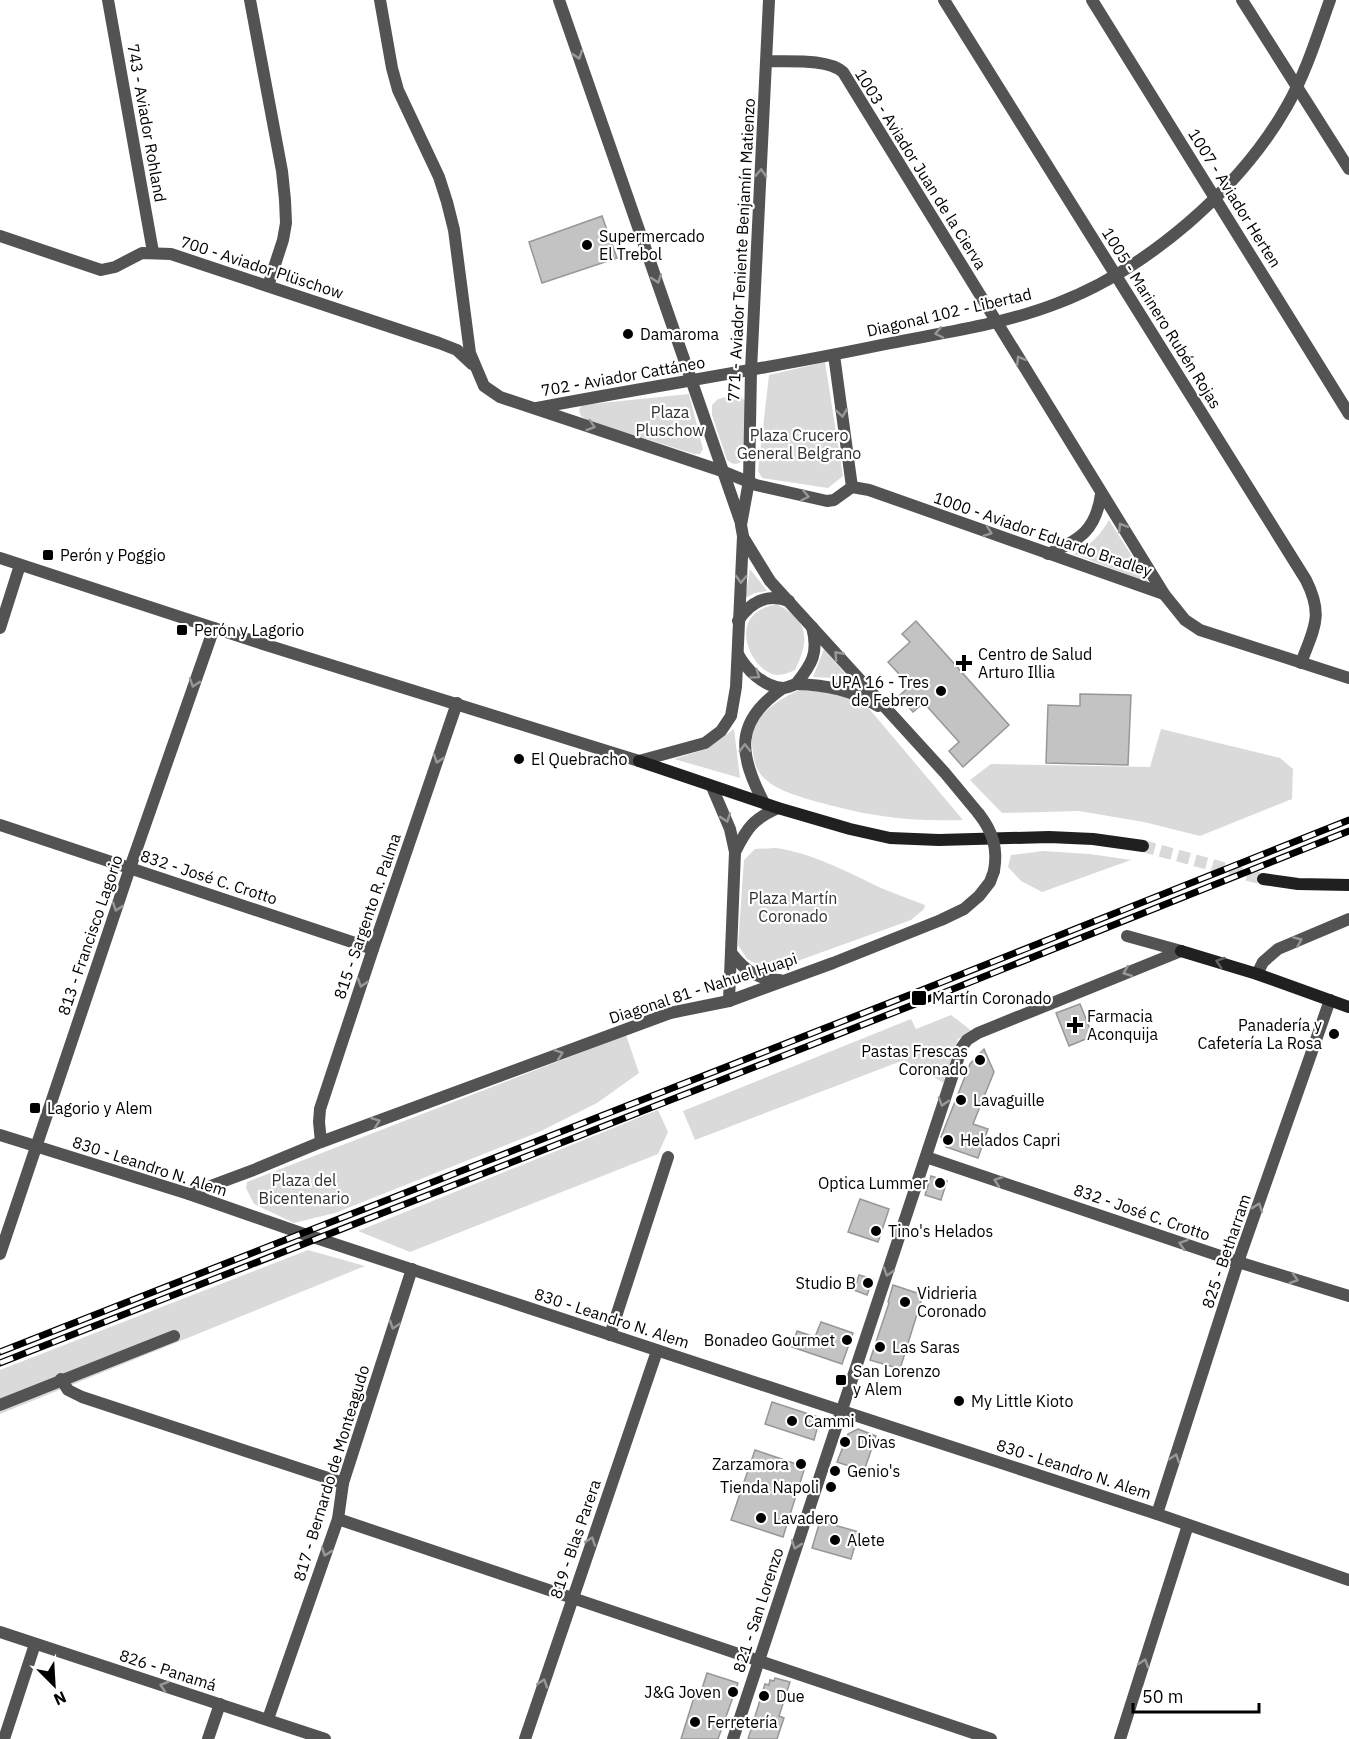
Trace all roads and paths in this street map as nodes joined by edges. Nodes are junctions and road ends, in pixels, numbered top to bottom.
1 (108, 0) edge
2 (250, 0) edge
3 (380, 0) edge
4 (559, 0) edge
5 (769, 0) edge
6 (944, 0) edge
7 (1092, 0) edge
8 (1242, 0) edge
9 (1330, 0) edge
10 (767, 61) junction
11 (1297, 87) junction
12 (1349, 169) edge
13 (1215, 198) junction
14 (0, 236) edge
15 (153, 252) junction
16 (1115, 275) junction
17 (267, 286) junction
18 (996, 321) junction
19 (834, 355) junction
20 (474, 367) junction
21 (751, 370) junction
22 (692, 381) junction
23 (536, 408) junction
24 (1349, 414) edge
25 (722, 471) junction
26 (748, 481) junction
27 (852, 487) junction
28 (1101, 494) junction
29 (742, 530) junction
30 (1048, 554) junction
31 (0, 558) edge
32 (20, 565) junction
33 (1164, 594) junction
34 (790, 602) junction
35 (738, 621) junction
36 (812, 627) junction
37 (0, 628) edge
38 (214, 628) junction
39 (737, 653) junction
40 (1300, 663) junction
41 (1349, 678) edge
42 (796, 684) junction
43 (783, 688) junction
44 (457, 704) junction
45 (890, 714) junction
46 (639, 761) junction
47 (712, 786) junction
48 (764, 803) junction
49 (778, 808) junction
50 (0, 825) edge
51 (1143, 846) tunnel mouth
52 (735, 852) junction
53 (130, 868) junction
54 (1263, 879) tunnel mouth
55 (1349, 885) edge
56 (1349, 920) edge
57 (1127, 936) dead end
58 (373, 949) junction
59 (1182, 951) junction
60 (732, 954) junction
61 (1257, 974) junction
62 (785, 980) junction
63 (1330, 1000) junction
64 (729, 1001) junction
65 (1349, 1007) edge
66 (0, 1136) edge
67 (321, 1142) junction
68 (36, 1148) junction
69 (668, 1157) dead end
70 (926, 1157) junction
71 (189, 1194) junction
72 (0, 1254) edge
73 (1238, 1262) junction
74 (412, 1269) junction
75 (1349, 1296) edge
76 (610, 1335) junction
77 (174, 1336) dead end
78 (657, 1351) junction
79 (61, 1379) junction
80 (0, 1405) edge
81 (842, 1411) junction
82 (344, 1483) junction
83 (1157, 1514) junction
84 (338, 1519) junction
85 (1188, 1526) junction
86 (1349, 1580) edge
87 (572, 1596) junction
88 (0, 1632) edge
89 (35, 1644) junction
90 (759, 1659) junction
91 (220, 1704) junction
92 (268, 1719) junction
93 (4, 1739) edge
94 (208, 1739) edge
95 (326, 1739) edge
96 (525, 1739) edge
97 (733, 1739) edge
98 (991, 1739) edge
99 (1120, 1739) edge

1 - 15 street, 743 - Aviador Rohland
2 - 17 street
3 - 20 street
4 -> 22 street
5 - 10 street, 771 - Aviador Teniente Benjamín Matienzo
6 - 16 street, 1005 - Marinero Rubén Rojas
7 - 13 street, 1007 - Aviador Herten
8 - 11 street
9 - 11 street, Diagonal 102 - Libertad
10 - 18 street, 1003 - Aviador Juan de la Cierva
21 -> 10 street, 771 - Aviador Teniente Benjamín Matienzo
11 - 12 street
11 - 13 street, Diagonal 102 - Libertad
13 - 16 street, Diagonal 102 - Libertad
13 - 24 street, 1007 - Aviador Herten
14 - 15 street
15 - 17 street, 700 - Aviador Plüschow
16 - 18 street, Diagonal 102 - Libertad
16 - 40 street, 1005 - Marinero Rubén Rojas
17 - 20 street, 700 - Aviador Plüschow
18 -> 19 street, Diagonal 102 - Libertad
28 -> 18 street, 1003 - Aviador Juan de la Cierva
19 - 21 street, Diagonal 102 - Libertad
19 -> 27 street
20 - 23 street
21 - 22 street, 702 - Aviador Cattáneo
21 - 26 street, 771 - Aviador Teniente Benjamín Matienzo
22 - 23 street, 702 - Aviador Cattáneo
22 - 25 street
23 -> 25 street
25 - 26 street
25 - 29 street
26 -> 27 street
26 - 29 street, 771 - Aviador Teniente Benjamín Matienzo
27 -> 30 street, 1000 - Aviador Eduardo Bradley
28 - 30 street
33 -> 28 street, 1003 - Aviador Juan de la Cierva
29 - 34 street
29 -> 35 street, 771 - Aviador Teniente Benjamín Matienzo
30 - 33 street, 1000 - Aviador Eduardo Bradley
31 - 32 street
32 - 37 street
32 - 38 street
33 - 40 street, 1000 - Aviador Eduardo Bradley
34 - 35 street
34 - 36 street
35 - 39 street
36 - 42 street
45 -> 36 street, Diagonal 81 - Nahuel Huapi
38 - 44 street
38 -> 53 street, 813 - Francisco Lagorio
39 -> 43 street
39 - 46 street
40 - 41 street, 1000 - Aviador Eduardo Bradley
42 - 43 street
42 - 45 street, Diagonal 81 - Nahuel Huapi
48 -> 43 street
44 - 46 street
44 -> 58 street, 815 - Sargento R. Palma
45 - 62 street, Diagonal 81 - Nahuel Huapi, bridge
46 - 47 main road
47 - 48 main road
47 -> 52 street
48 - 49 main road
49 - 51 main road
49 - 52 street
50 - 53 street, 832 - José C. Crotto
52 - 60 street
53 - 58 street, 832 - José C. Crotto
53 -> 68 street, 813 - Francisco Lagorio
54 - 55 main road
61 -> 56 street
57 - 59 street
58 -> 67 street, 815 - Sargento R. Palma
61 -> 59 main road
59 -> 70 street, 821 - San Lorenzo
60 - 62 street
60 - 64 street
61 - 63 main road
62 - 64 street, Diagonal 81 - Nahuel Huapi
63 - 65 main road
73 -> 63 street, 825 - Betharram
67 -> 64 street, Diagonal 81 - Nahuel Huapi
66 - 68 street, 830 - Leandro N. Alem
67 - 71 street, Diagonal 81 - Nahuel Huapi
68 - 71 street, 830 - Leandro N. Alem
68 - 72 street, 813 - Francisco Lagorio
69 - 76 street
73 -> 70 street, 832 - José C. Crotto
70 -> 81 street, 821 - San Lorenzo
71 - 74 street, 830 - Leandro N. Alem
73 -> 75 street, 832 - José C. Crotto
83 -> 73 street, 825 - Betharram
74 - 76 street, 830 - Leandro N. Alem
74 -> 82 street, 817 - Bernardo de Monteagudo
76 - 78 street, 830 - Leandro N. Alem
77 - 79 street
78 - 81 street, 830 - Leandro N. Alem
87 -> 78 street, 819 - Blas Parera
79 - 80 street
79 - 82 street
81 - 83 street, 830 - Leandro N. Alem
81 -> 90 street, 821 - San Lorenzo
82 - 84 street, 817 - Bernardo de Monteagudo
83 - 85 street, 830 - Leandro N. Alem
84 - 87 street
84 -> 92 street, 817 - Bernardo de Monteagudo
85 - 86 street, 830 - Leandro N. Alem
99 -> 85 street
87 - 90 street
96 -> 87 street, 819 - Blas Parera
88 - 89 street, 826 - Panamá
91 -> 89 street, 826 - Panamá
89 - 93 street
90 - 97 street, 821 - San Lorenzo
90 - 98 street
91 - 92 street, 826 - Panamá
91 - 94 street
92 - 95 street, 826 - Panamá

